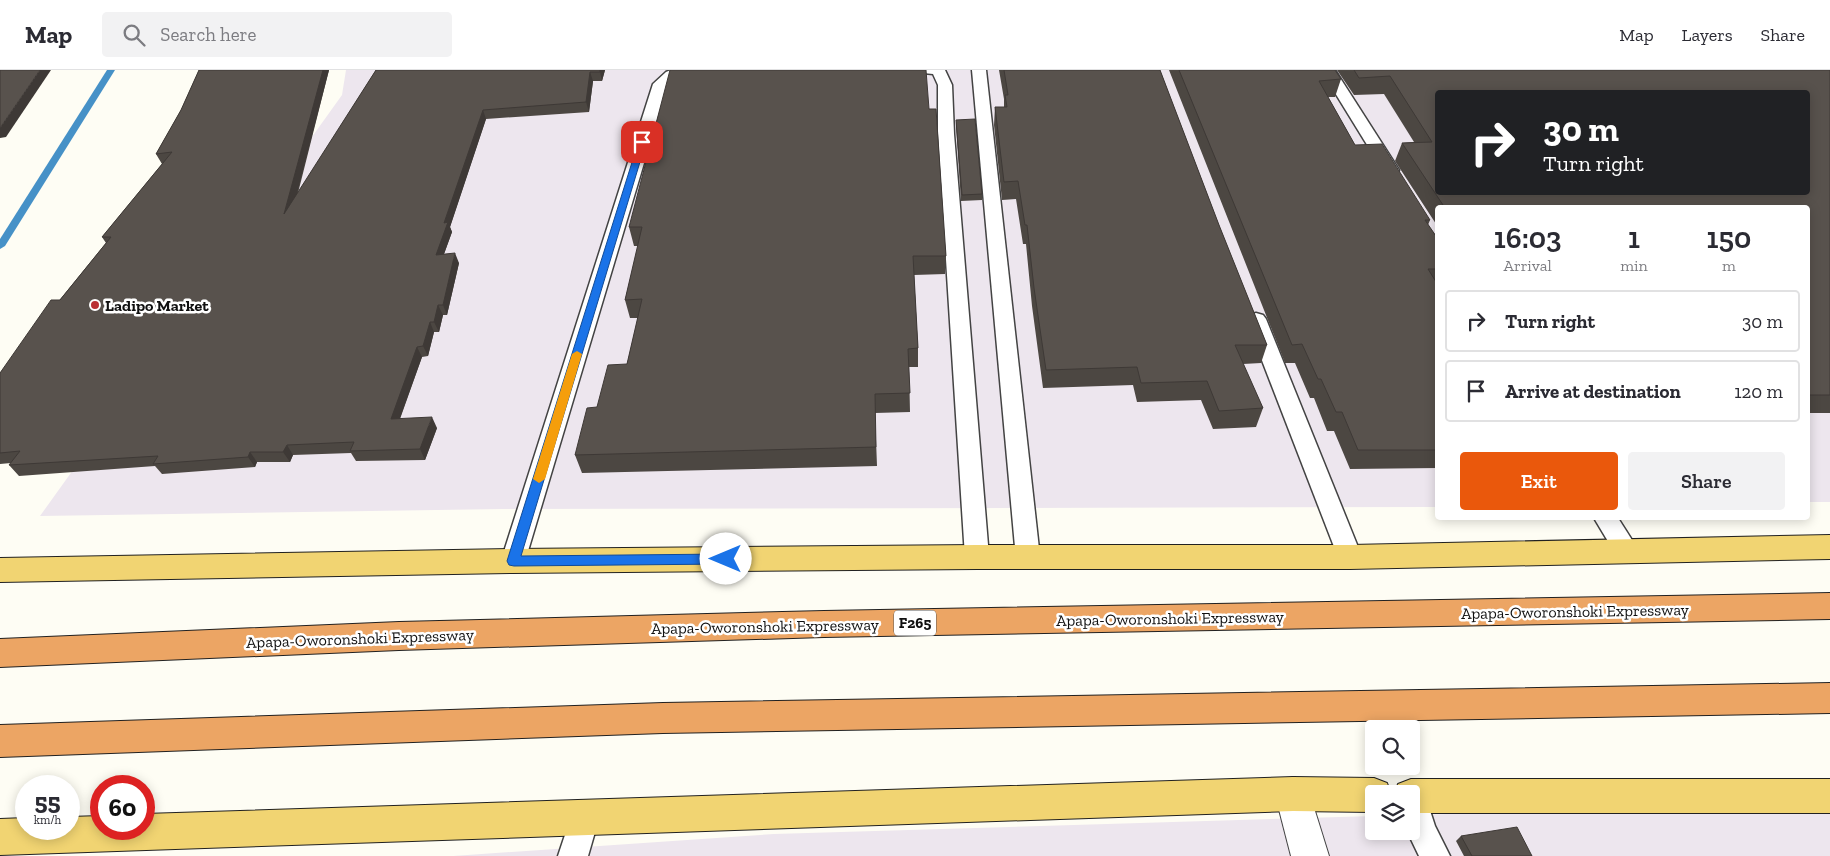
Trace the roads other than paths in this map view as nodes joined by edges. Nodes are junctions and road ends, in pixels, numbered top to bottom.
1 (686, 70) edge
2 (928, 70) edge
3 (979, 70) edge
4 (1328, 70) edge
5 (1401, 187) edge
6 (1248, 298) edge
7 (1607, 520) edge
8 (1830, 547) edge
9 (1627, 551) junction
10 (977, 557) junction
11 (1350, 557) junction
12 (1028, 558) junction
13 (514, 561) junction
14 (0, 570) edge
15 (1830, 606) edge
16 (0, 653) edge
17 (1830, 698) edge
18 (0, 741) edge
19 (1293, 794) junction
20 (1365, 795) edge
21 (1420, 796) edge
22 (1830, 796) edge
23 (584, 818) junction
24 (1420, 824) edge
25 (0, 838) edge
26 (573, 856) edge
27 (1310, 856) edge
28 (1436, 856) edge

1 - 13 lane
2 - 10 lane
3 - 12 lane
4 - 5 lane
6 - 11 lane
7 - 9 lane
8 - 9 main road
9 - 11 main road
10 - 12 main road
10 - 13 main road
11 - 12 main road
13 - 14 main road
15 - 16 highway, Apapa-Oworonshoki Expressway / F265
17 - 18 highway
19 - 20 main road
19 - 23 main road
19 - 27 street
21 - 22 main road
23 - 25 main road
23 - 26 lane
24 - 28 lane

